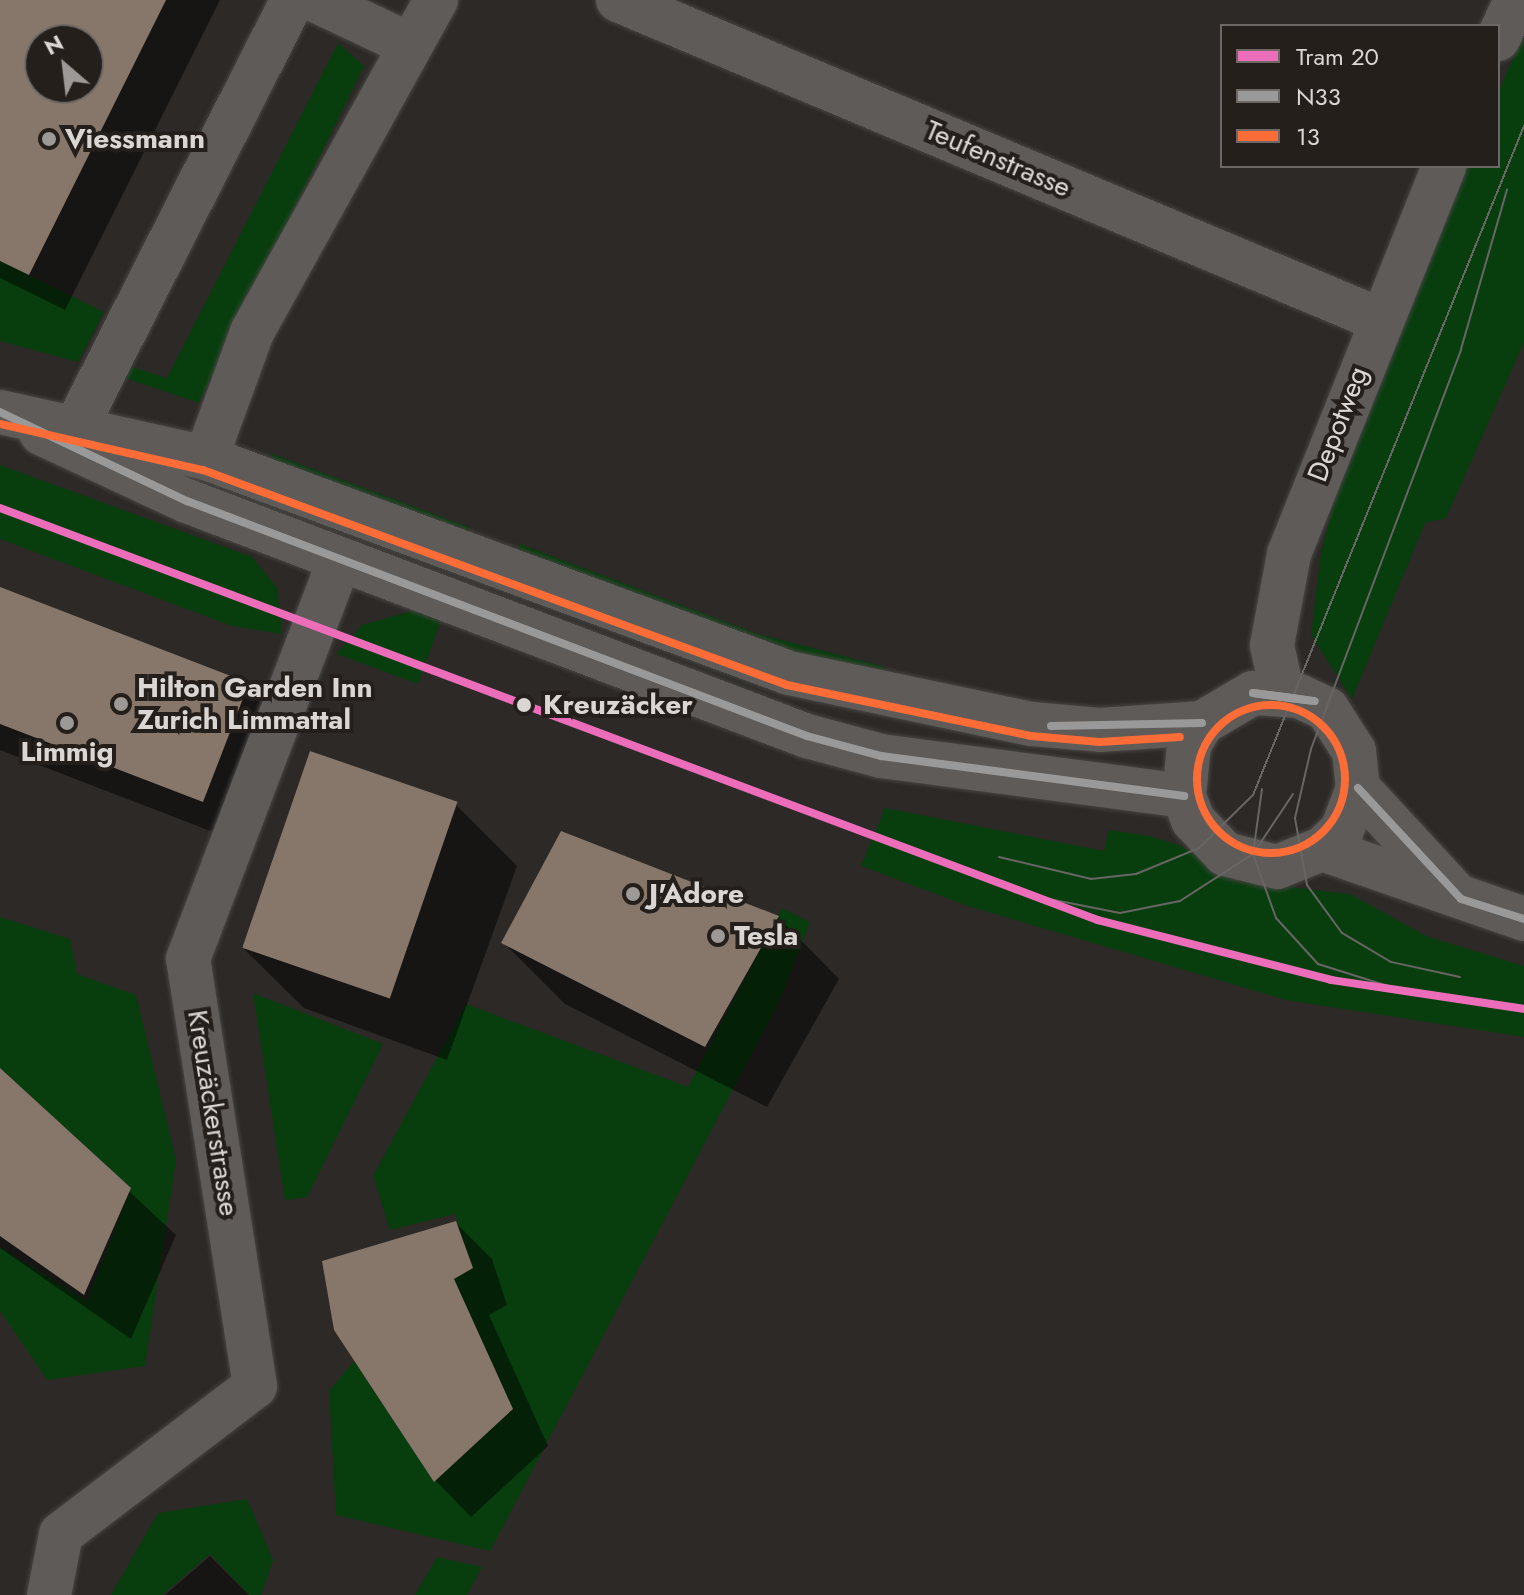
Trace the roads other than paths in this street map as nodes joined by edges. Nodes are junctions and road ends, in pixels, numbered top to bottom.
1 (293, 0) edge
2 (315, 0) edge
3 (436, 0) edge
4 (618, 0) edge
5 (1516, 0) edge
6 (1500, 35) edge
7 (408, 44) junction
8 (1443, 168) edge
9 (1378, 319) junction
10 (4, 414) edge
11 (76, 427) junction
12 (206, 458) junction
13 (339, 561) junction
14 (1282, 691) junction
15 (1202, 723) junction
16 (1358, 788) junction
17 (1184, 796) junction
18 (1322, 849) junction
19 (1461, 899) junction
20 (1524, 919) edge
21 (49, 1595) edge

1 - 11 street
2 - 7 street
3 - 7 street
4 - 9 street, Teufenstrasse
5 - 6 street
7 - 12 street
8 - 9 street, Depotweg
9 - 14 street, Depotweg
10 - 11 street
10 - 13 street
11 - 12 street
12 - 15 street
13 - 17 street
13 - 21 street, Kreuzäckerstrasse
14 - 15 street
14 - 16 street
15 - 17 street
16 - 18 street
16 - 19 street
17 - 18 street
18 - 19 street
19 - 20 street

